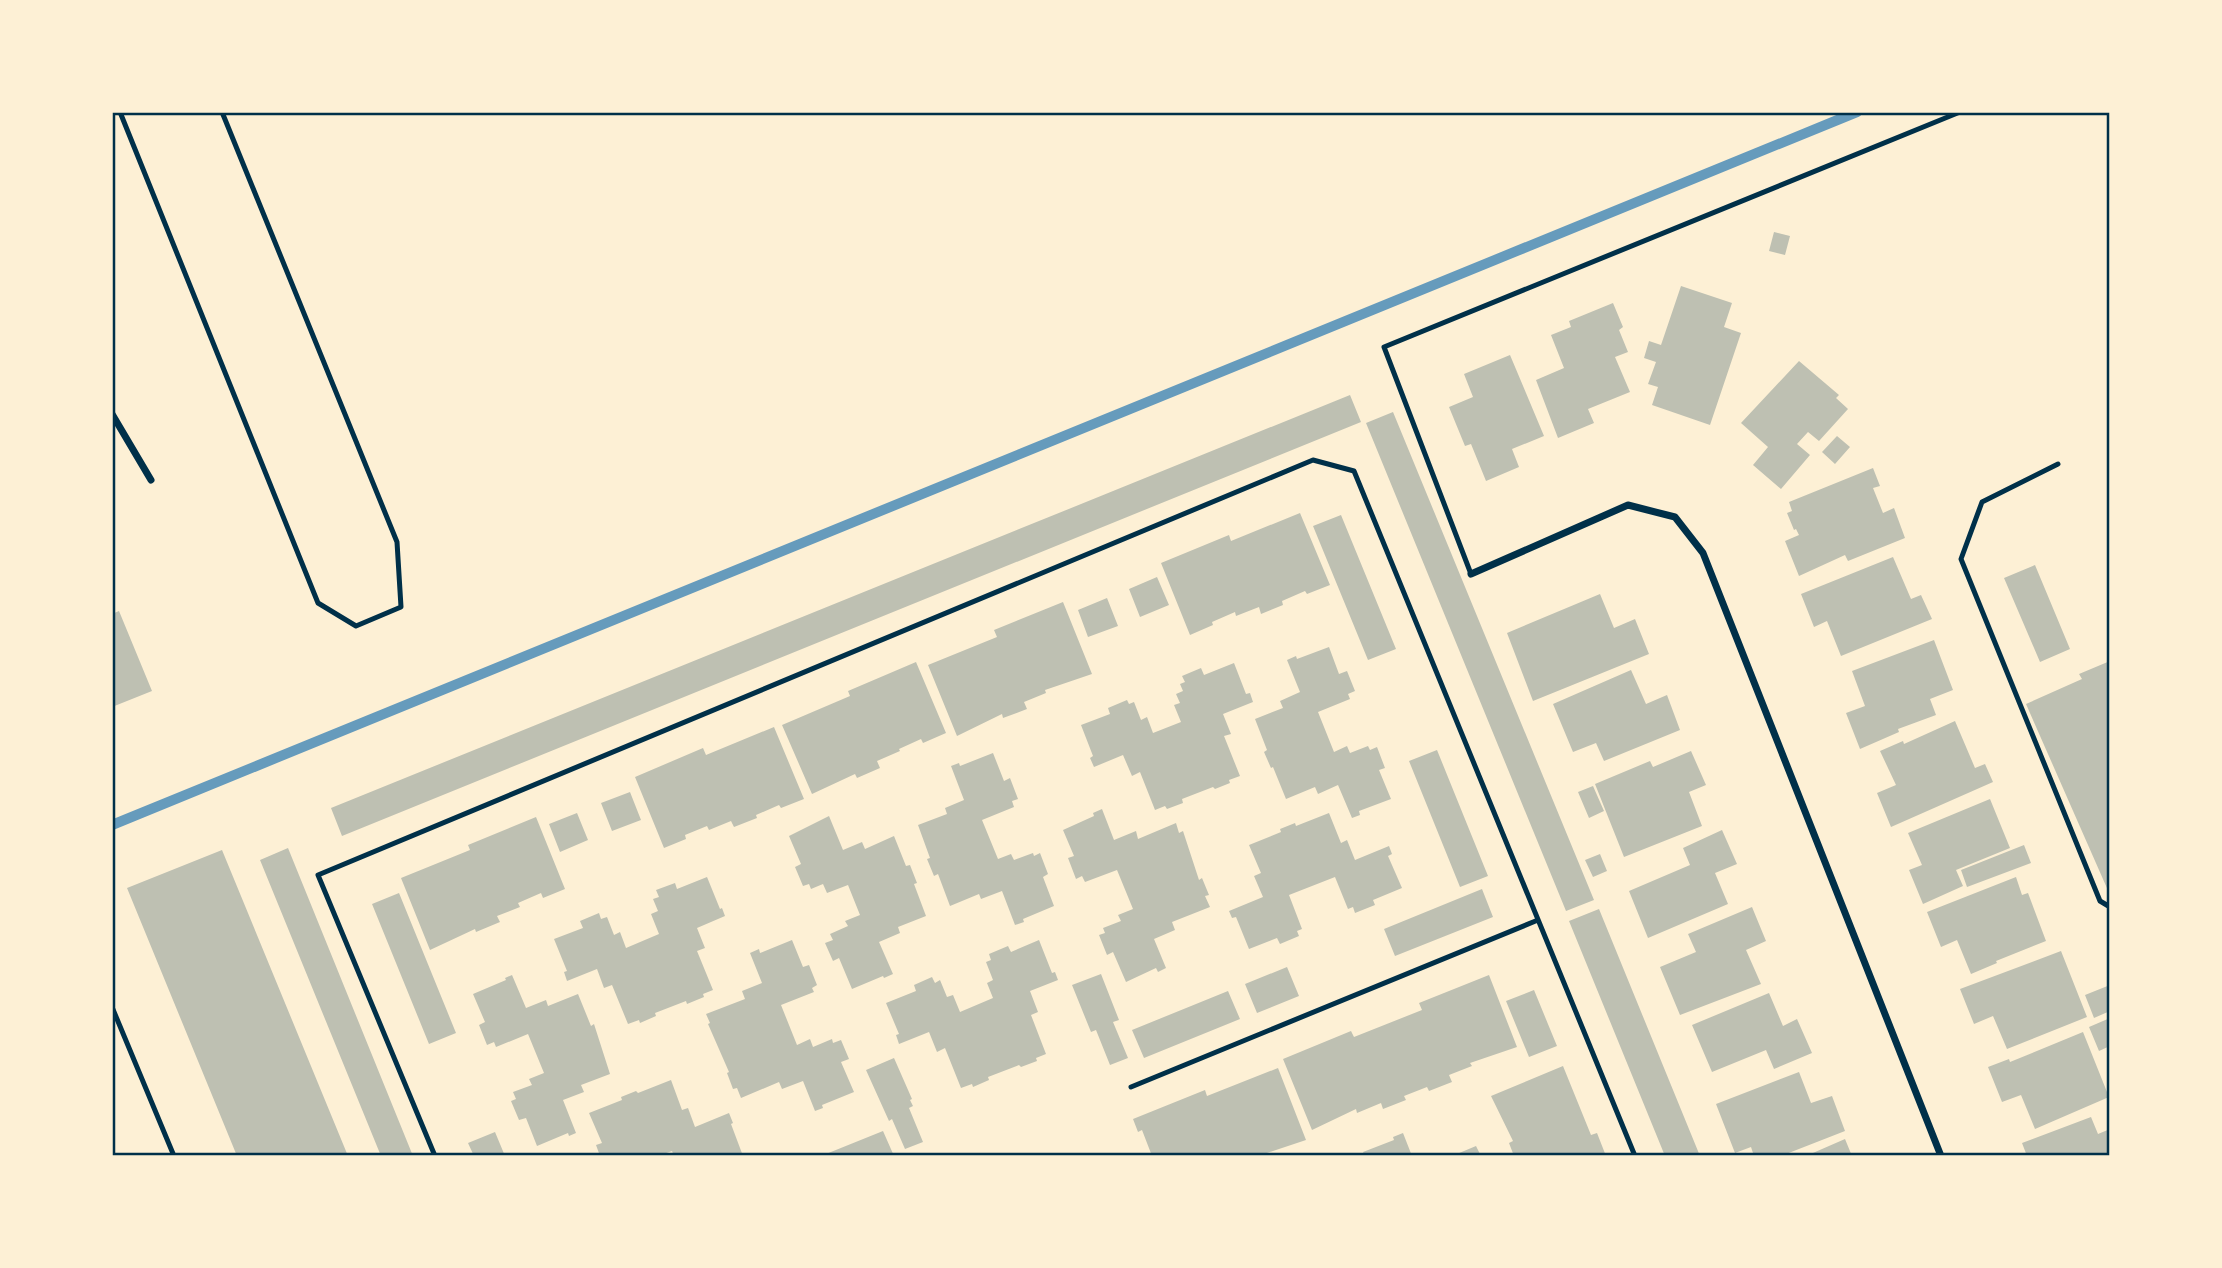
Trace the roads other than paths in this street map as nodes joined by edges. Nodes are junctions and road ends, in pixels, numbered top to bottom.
1 (120, 112) edge
2 (222, 112) edge
3 (1959, 112) edge
4 (112, 414) edge
5 (2058, 464) dead end
6 (151, 480) dead end
7 (1471, 574) joint
8 (2110, 906) edge
9 (1538, 920) junction
10 (112, 1007) edge
11 (1130, 1087) dead end
12 (174, 1156) edge
13 (435, 1156) edge
14 (1635, 1156) edge
15 (1941, 1156) edge

1 - 2 lane
3 - 7 lane
4 - 6 street
5 - 8 lane
7 - 15 street
9 - 11 lane
9 - 13 lane
9 - 14 lane
10 - 12 lane

